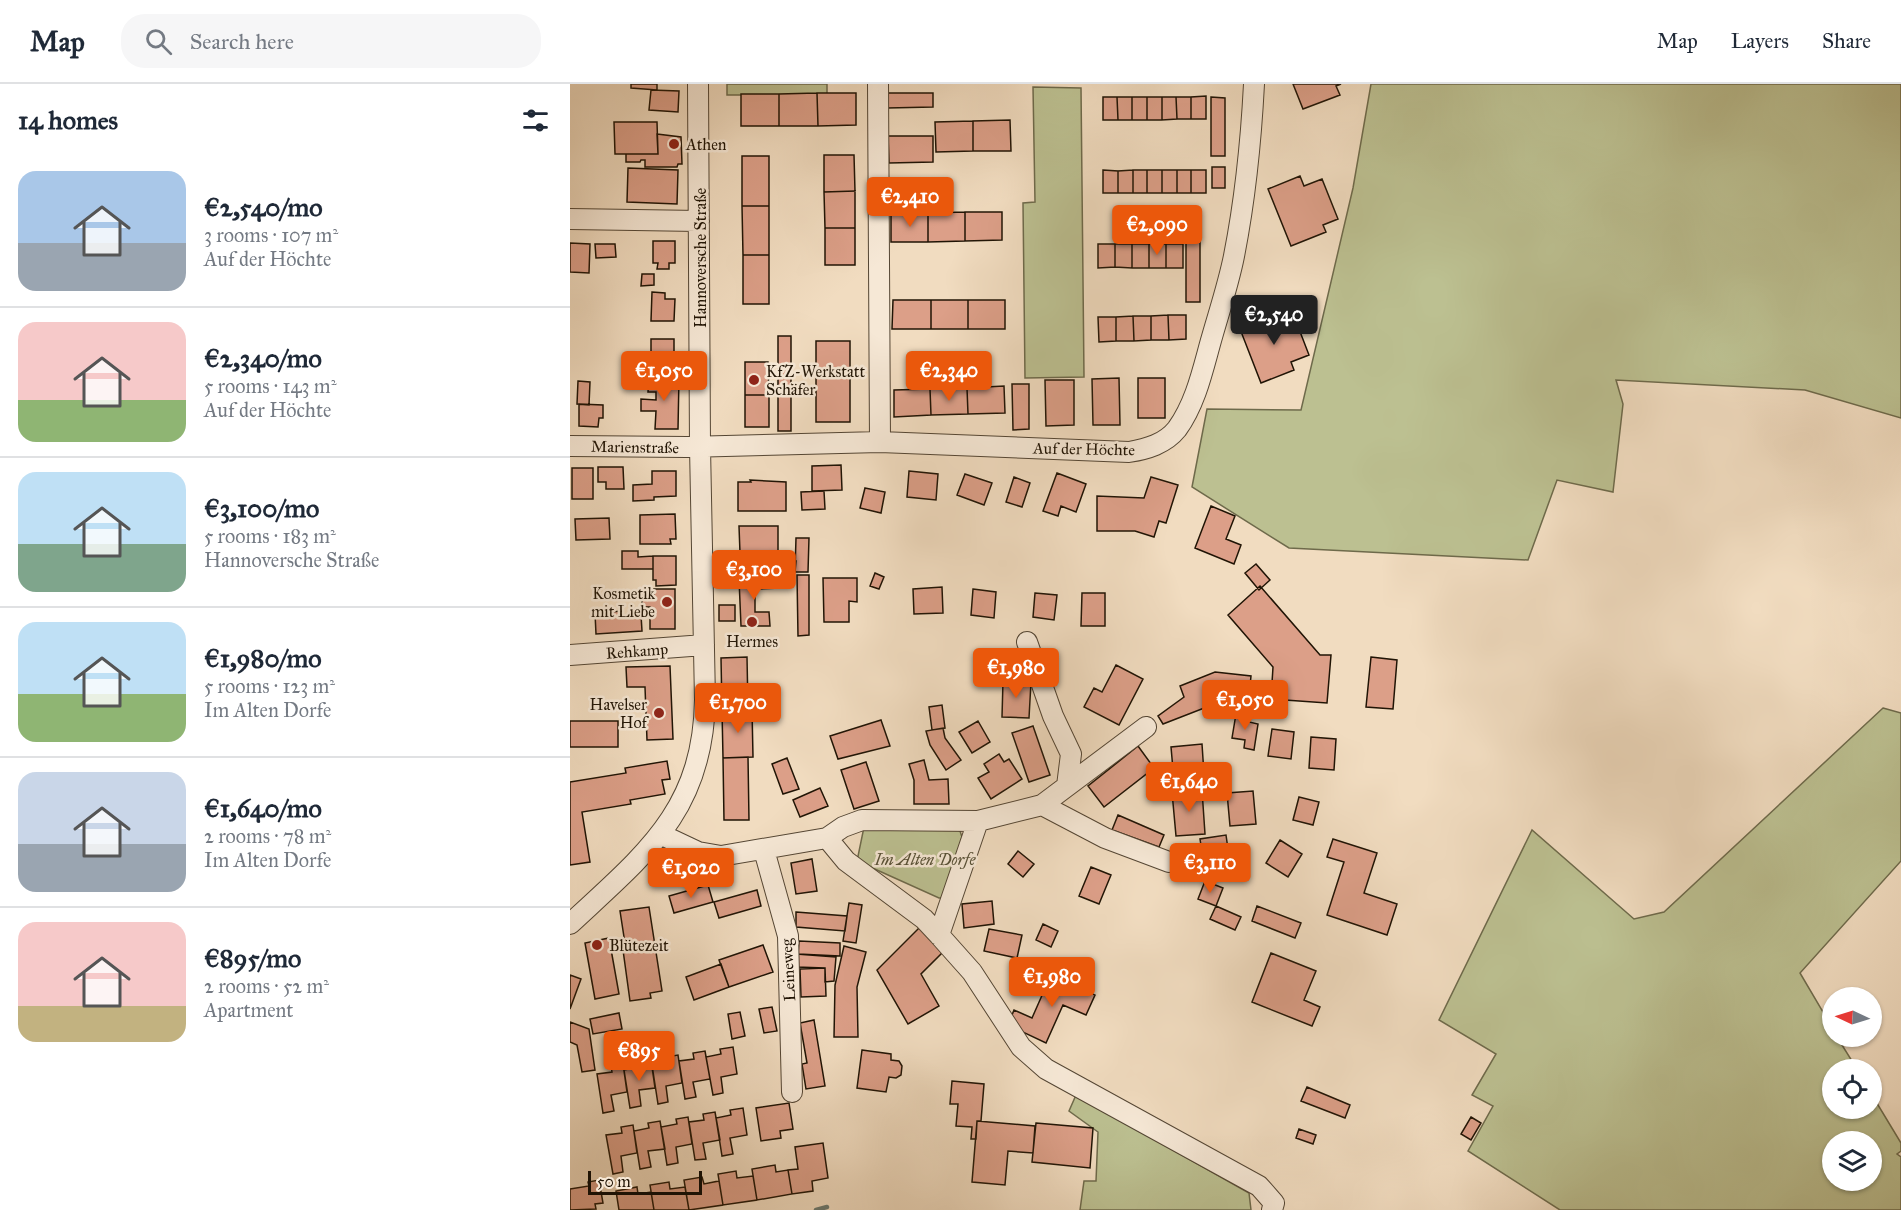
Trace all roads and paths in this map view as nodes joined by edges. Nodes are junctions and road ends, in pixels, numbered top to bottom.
1 (698, 84) edge
2 (878, 84) edge
3 (1254, 84) edge
4 (570, 219) edge
5 (699, 221) junction
6 (880, 442) junction
7 (570, 446) edge
8 (700, 447) junction
9 (1027, 642) dead end
10 (704, 645) junction
11 (570, 656) edge
12 (1146, 727) dead end
13 (1067, 786) junction
14 (1042, 805) junction
15 (978, 821) junction
16 (662, 835) junction
17 (827, 838) junction
18 (764, 850) junction
19 (1168, 862) dead end
20 (570, 924) edge
21 (939, 935) junction
22 (792, 1092) dead end
23 (1272, 1210) edge

1 - 5 street, Hannoversche Straße
2 - 6 street
3 - 6 street, Auf der Höchte
4 - 5 street
5 - 8 street, Hannoversche Straße
6 - 8 street, Auf der Höchte
7 - 8 street, Marienstraße
8 - 10 street, Hannoversche Straße
9 - 13 street
10 - 11 street, Rehkamp
10 - 16 street, Hannoversche Straße
12 - 13 street
13 - 14 street
14 - 15 street
14 - 19 street
15 - 17 street
15 - 21 street
16 - 18 street
16 - 20 street, Hannoversche Straße
17 - 18 street
17 - 21 street
18 - 22 street, Leineweg
21 - 23 street

